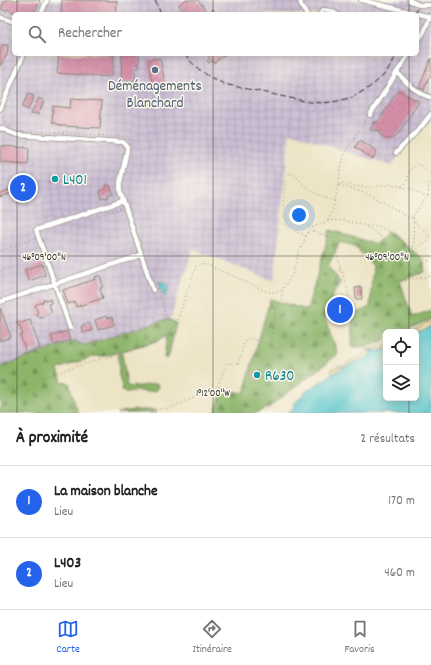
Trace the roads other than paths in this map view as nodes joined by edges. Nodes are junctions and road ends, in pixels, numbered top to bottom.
1 (47, 0) edge
2 (300, 0) edge
3 (361, 0) edge
4 (409, 0) edge
5 (431, 5) edge
6 (42, 12) edge
7 (305, 12) edge
8 (322, 12) edge
9 (332, 12) edge
10 (410, 12) edge
11 (419, 14) edge
12 (0, 17) edge
13 (431, 17) edge
14 (12, 21) edge
15 (419, 39) edge
16 (23, 56) edge
17 (408, 56) edge
18 (397, 72) junction
19 (431, 98) edge
20 (1, 106) edge
21 (431, 114) edge
22 (370, 116) road end
23 (0, 128) edge
24 (396, 153) dead end
25 (123, 201) junction
26 (141, 255) junction
27 (55, 284) junction
28 (155, 289) road end
29 (0, 302) edge
30 (70, 328) dead end

1 - 6 street
2 - 7 street
3 - 10 street
4 - 5 street
8 - 9 street
11 - 13 street
12 - 14 street
13 - 15 street
16 - 20 street
17 - 18 street
18 - 19 street
18 - 22 street
21 - 24 street
23 - 25 street
25 - 26 street
25 - 27 street
26 - 27 street
26 - 28 street
27 - 29 street
27 - 30 street

